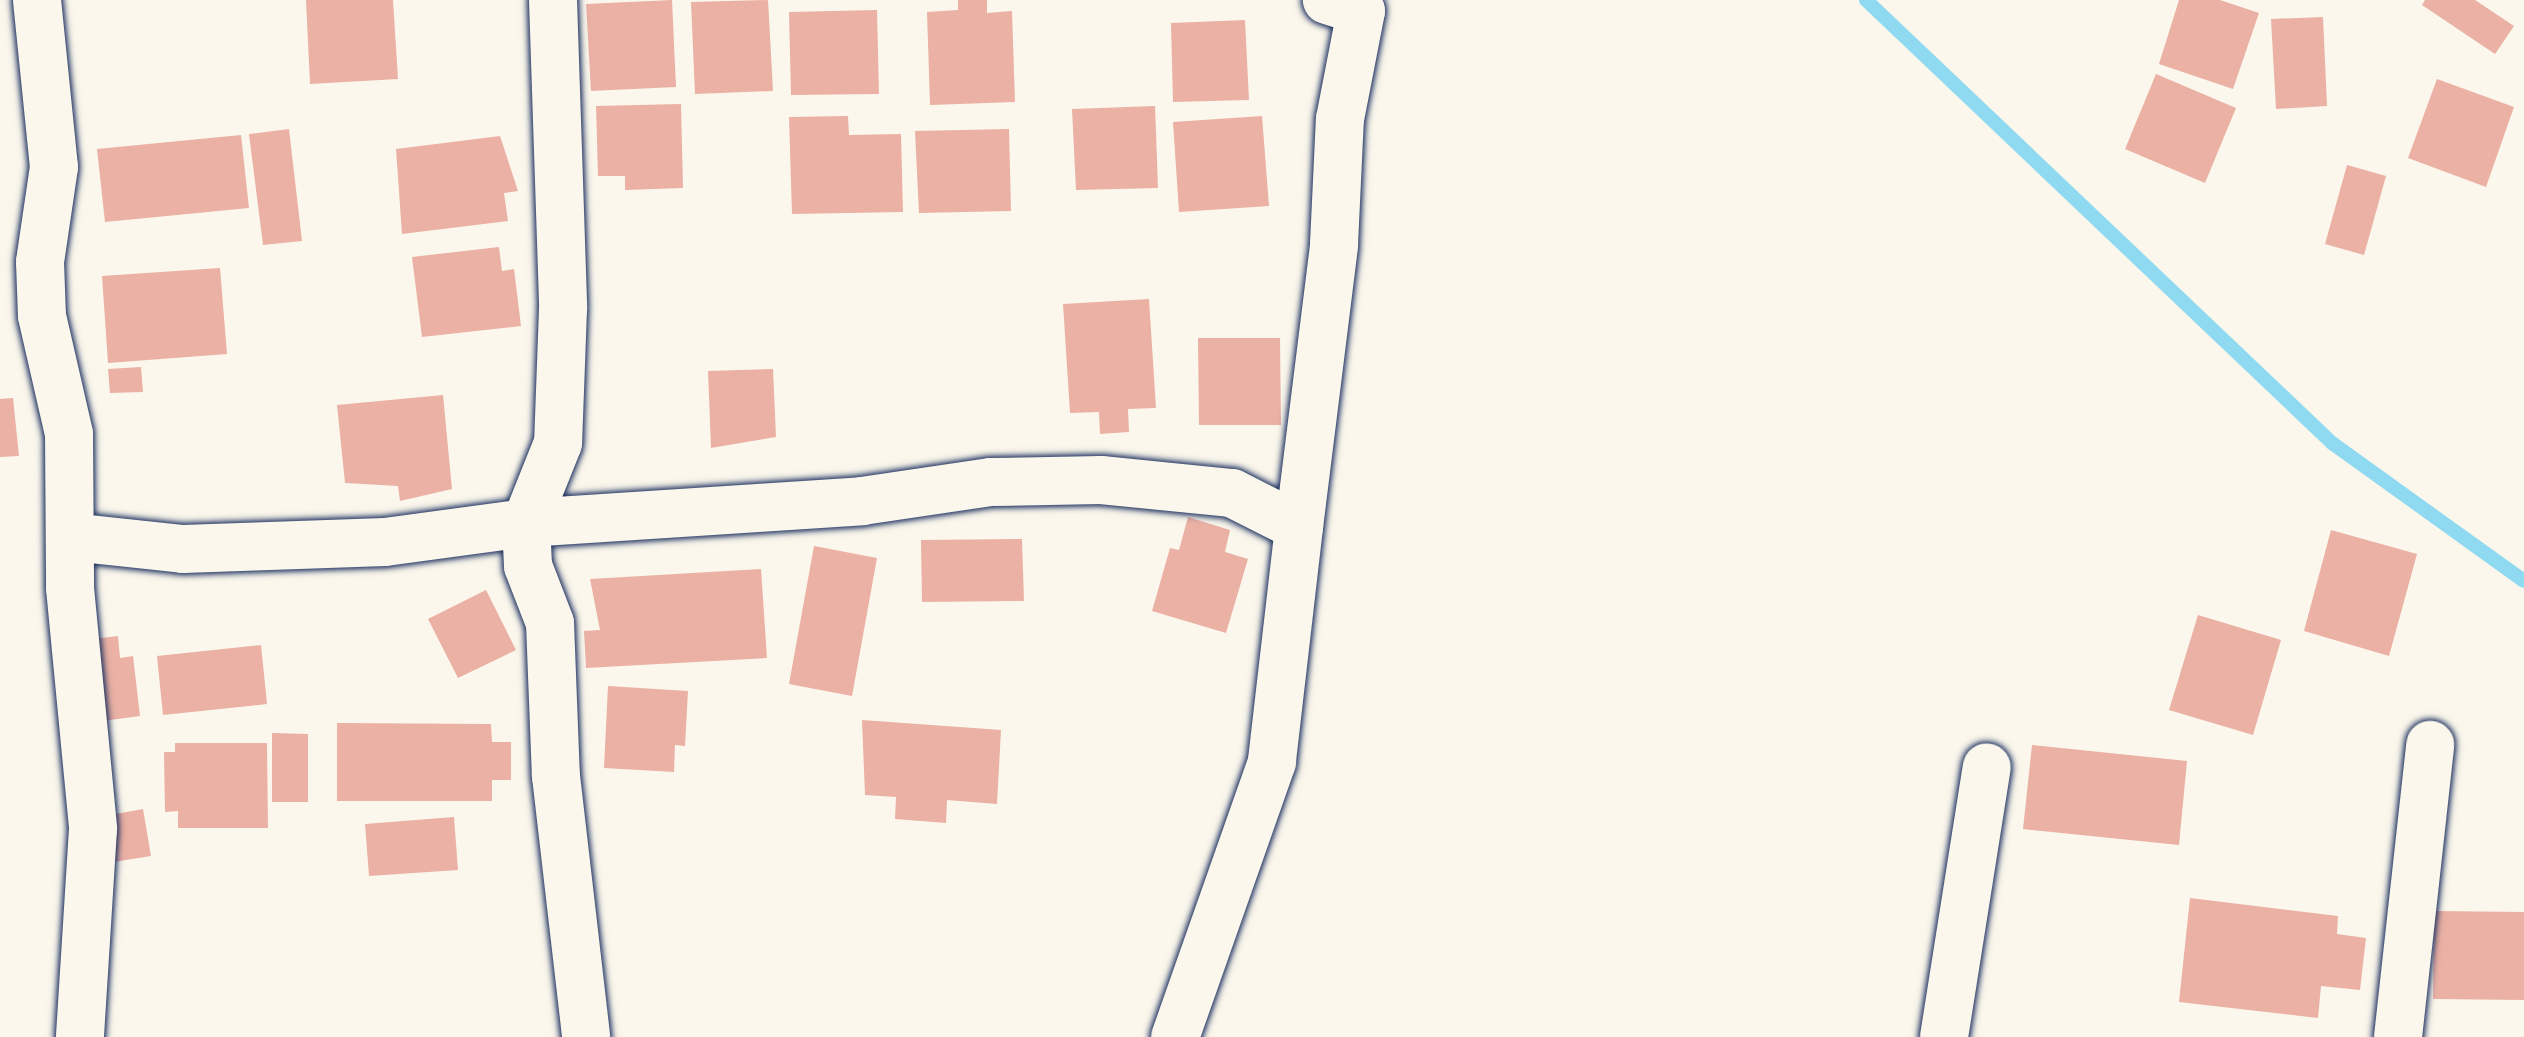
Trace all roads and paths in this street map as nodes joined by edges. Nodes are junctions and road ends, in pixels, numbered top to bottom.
1 (37, 0) edge
2 (553, 0) edge
3 (1327, 0) edge
4 (526, 523) junction
5 (1299, 526) junction
6 (71, 537) junction
7 (2430, 745) dead end
8 (1987, 767) dead end
9 (80, 1037) edge
10 (586, 1037) edge
11 (1175, 1037) edge
12 (1944, 1037) edge
13 (2398, 1037) edge

1 - 6 street
2 - 4 street
3 - 5 street
4 - 5 street
4 - 6 street
4 - 10 street
5 - 11 street
6 - 9 street
7 - 13 street
8 - 12 street

